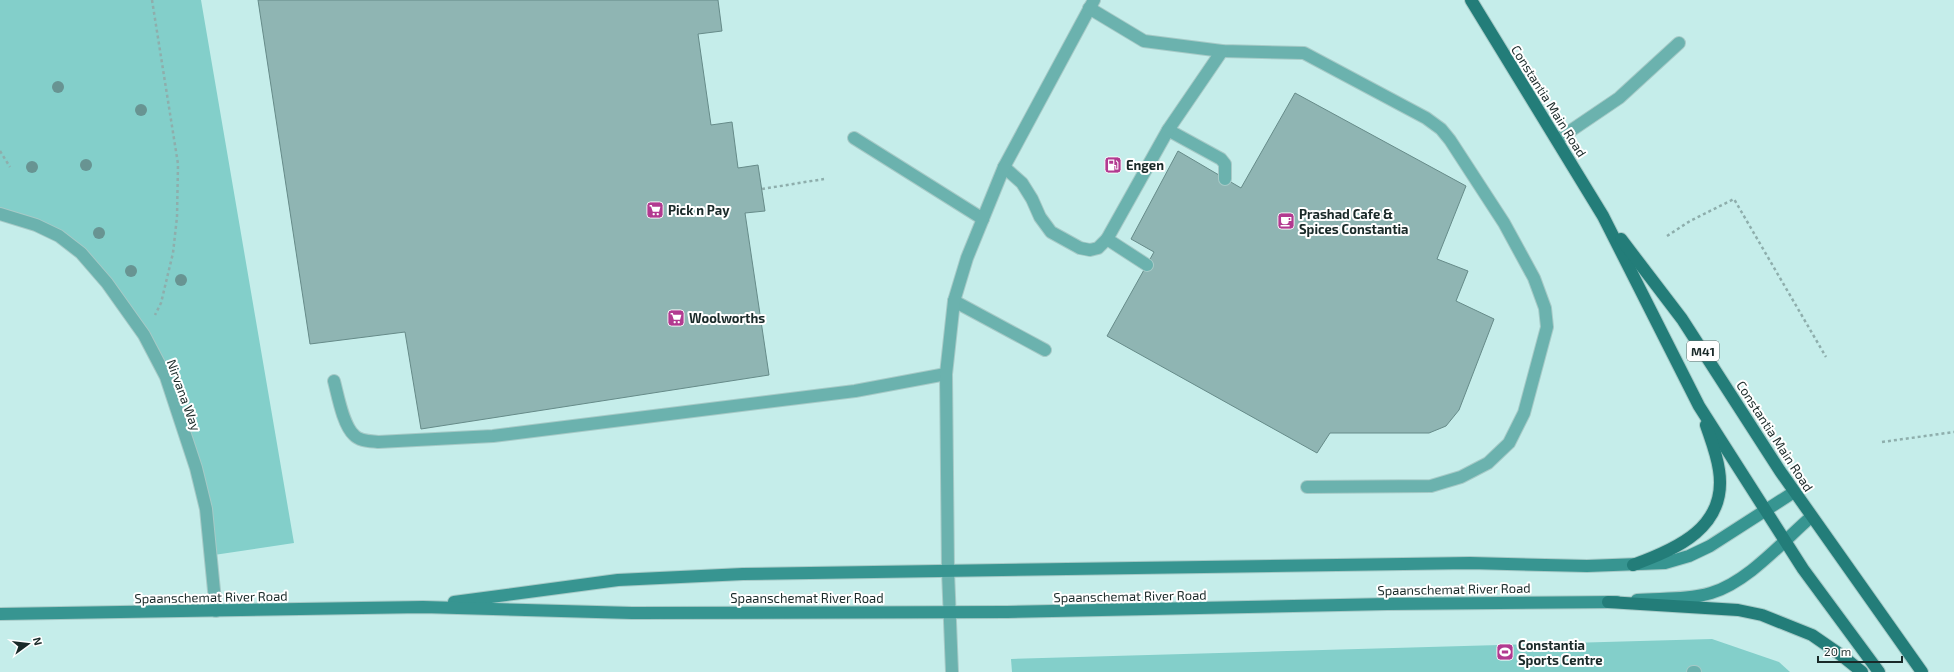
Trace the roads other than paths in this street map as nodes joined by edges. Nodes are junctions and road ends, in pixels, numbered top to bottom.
1 (1471, 0) edge
2 (1092, 4) edge
3 (1679, 43) dead end
4 (1222, 51) junction
5 (1168, 130) junction
6 (854, 138) dead end
7 (1557, 140) junction
8 (1004, 167) junction
9 (1225, 179) dead end
10 (0, 214) edge
11 (1603, 216) junction
12 (982, 219) junction
13 (1107, 239) junction
14 (1147, 265) dead end
15 (954, 301) junction
16 (1045, 350) dead end
17 (946, 374) junction
18 (334, 381) dead end
19 (1699, 406) junction
20 (1307, 487) dead end
21 (1794, 492) junction
22 (1765, 510) junction
23 (1811, 517) junction
24 (1785, 540) junction
25 (1632, 565) junction
26 (948, 571) junction
27 (1608, 602) junction
28 (423, 607) junction
29 (216, 611) junction
30 (949, 612) junction
31 (0, 614) edge
32 (952, 672) edge
33 (1862, 672) edge
34 (1879, 672) edge
35 (1922, 672) edge

1 - 7 main road, Constantia Main Road / M41
2 - 4 street
2 - 8 street
3 - 7 street
4 - 5 street
4 - 20 street
5 - 9 street
5 - 13 street
6 - 12 street
7 - 11 main road, Constantia Main Road / M41
8 - 12 street
8 - 13 street
10 - 29 street, Nirvana Way
11 - 19 main road, Constantia Main Road / M41
11 - 21 main road, Constantia Main Road / M41
12 - 15 street
13 - 14 street
15 - 16 street
15 - 17 street
17 - 18 street
17 - 26 street
19 - 22 main road, Constantia Main Road / M41
19 - 25 main road
21 - 22 main road, Spaanschemat River Road
21 - 23 main road, Constantia Main Road / M41
22 - 24 main road, Constantia Main Road / M41
22 - 25 main road, Spaanschemat River Road
23 - 24 main road, Spaanschemat River Road
23 - 35 main road, Constantia Main Road / M41
24 - 27 main road, Spaanschemat River Road
24 - 34 main road, Constantia Main Road / M41
25 - 26 main road, Spaanschemat River Road
26 - 28 main road, Spaanschemat River Road
26 - 30 street
27 - 30 main road, Spaanschemat River Road
27 - 33 main road
28 - 29 main road, Spaanschemat River Road
28 - 30 main road, Spaanschemat River Road
29 - 31 main road, Spaanschemat River Road
30 - 32 street

